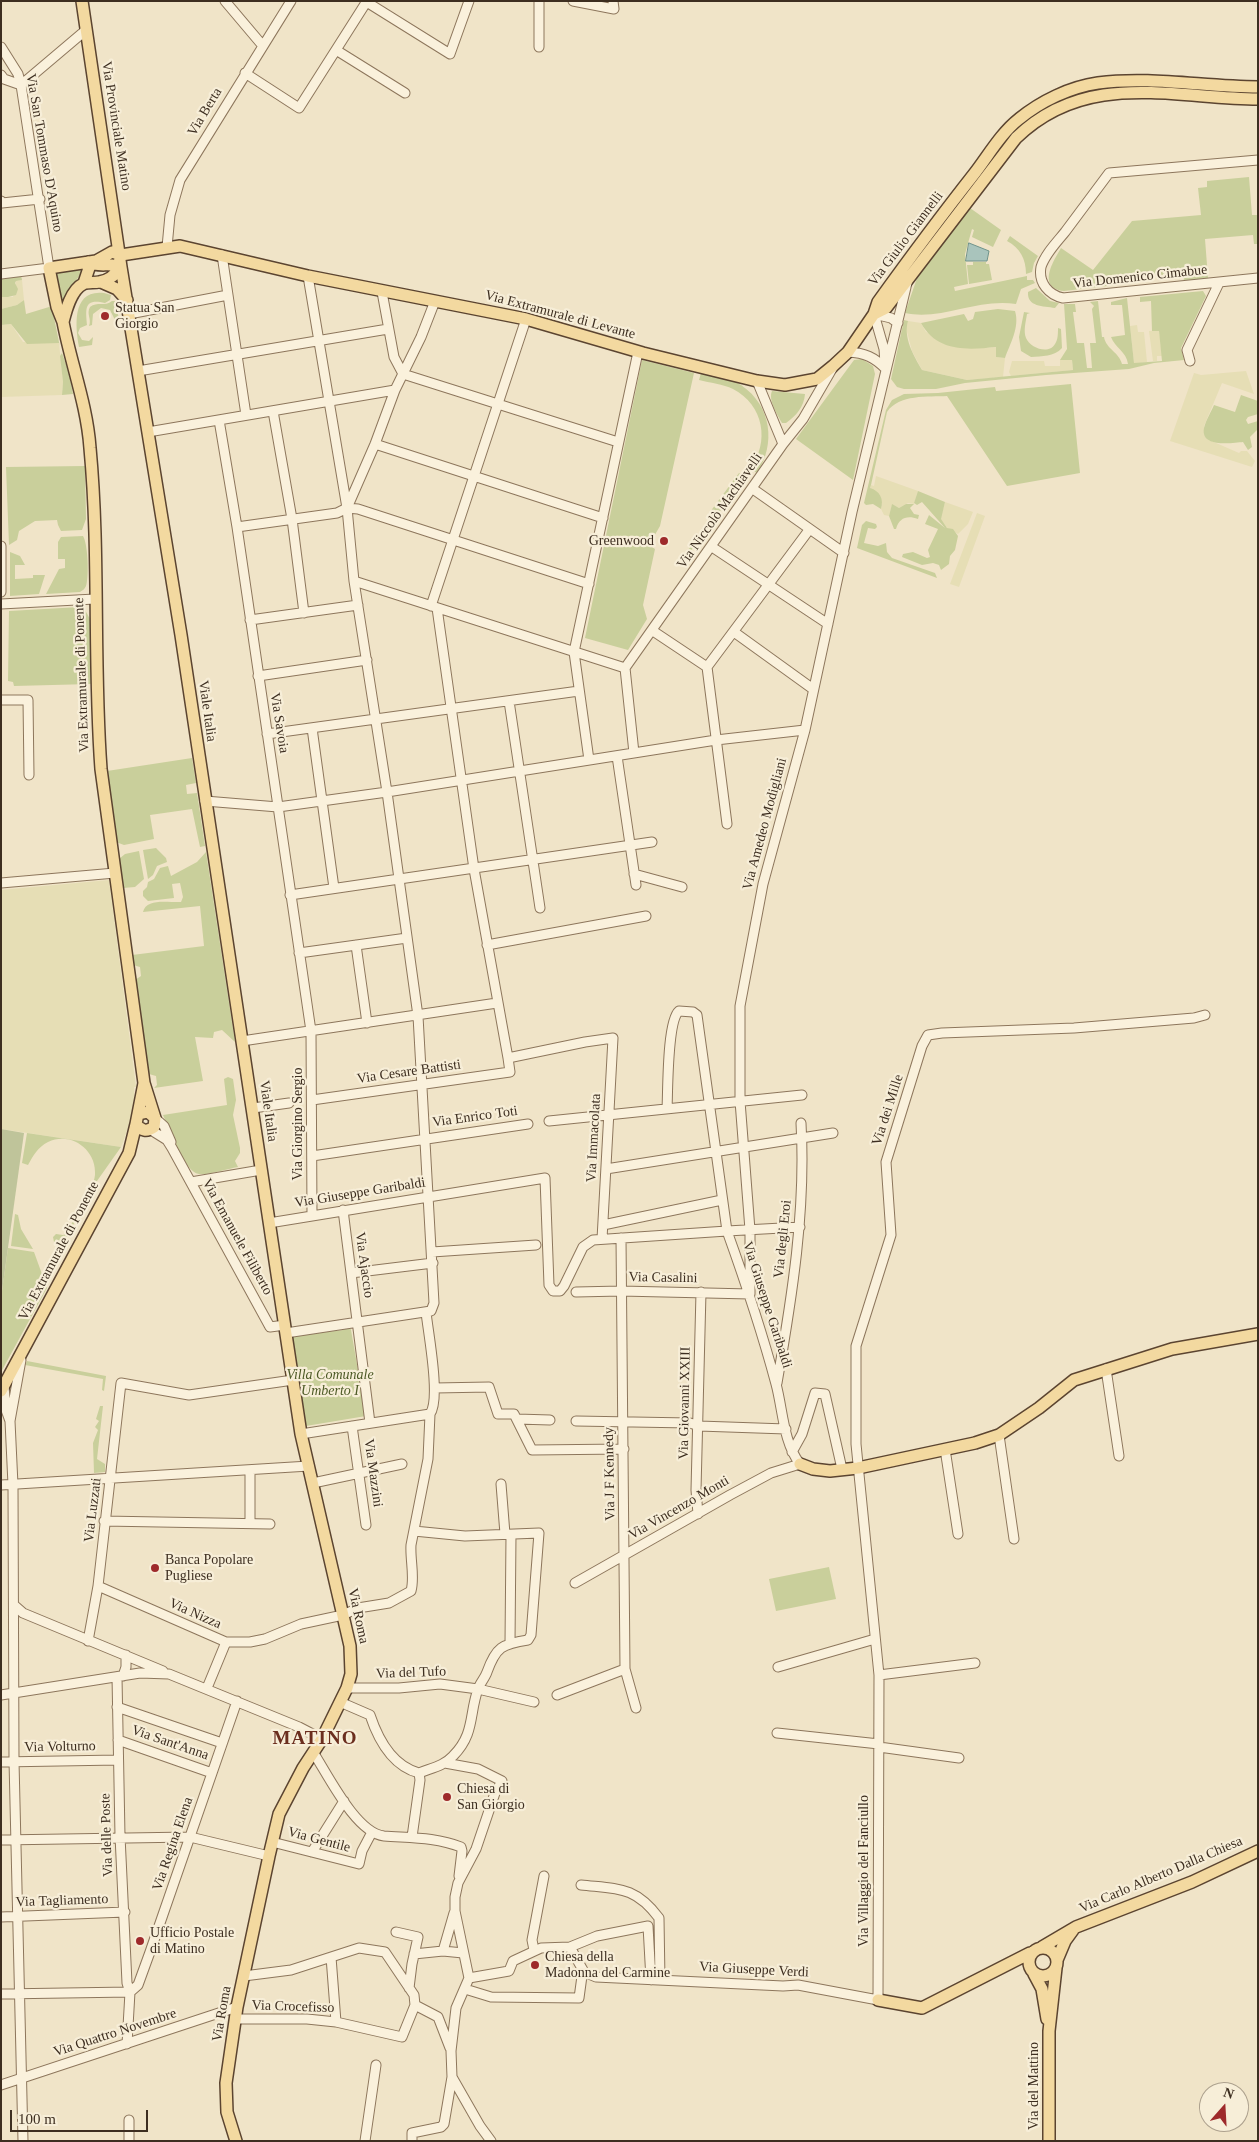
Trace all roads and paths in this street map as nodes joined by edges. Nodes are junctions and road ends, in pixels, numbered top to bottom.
1 (82, 1) edge
2 (225, 1) edge
3 (291, 1) edge
4 (469, 1) edge
5 (539, 1) edge
6 (573, 1) edge
7 (366, 2) edge
8 (613, 5) edge
9 (86, 30) junction
10 (262, 46) junction
11 (1, 47) edge
12 (539, 47) dead end
13 (336, 50) junction
14 (245, 73) junction
15 (1, 75) edge
16 (21, 86) junction
17 (1258, 87) edge
18 (405, 93) dead end
19 (1258, 100) edge
20 (1258, 160) edge
21 (40, 199) junction
22 (1, 201) edge
23 (167, 247) junction
24 (222, 255) junction
25 (121, 261) junction
26 (88, 262) junction
27 (49, 268) junction
28 (1, 274) edge
29 (308, 276) junction
30 (1258, 278) edge
31 (908, 279) junction
32 (101, 282) junction
33 (1219, 282) junction
34 (84, 283) junction
35 (382, 292) junction
36 (228, 296) junction
37 (127, 300) junction
38 (435, 301) junction
39 (129, 314) junction
40 (874, 314) junction
41 (526, 319) junction
42 (63, 322) junction
43 (898, 323) junction
44 (388, 329) junction
45 (318, 341) junction
46 (638, 352) junction
47 (848, 352) junction
48 (237, 354) junction
49 (1190, 362) dead end
50 (833, 366) junction
51 (886, 369) junction
52 (138, 371) junction
53 (402, 374) junction
54 (757, 381) junction
55 (395, 390) junction
56 (329, 401) junction
57 (499, 403) junction
58 (273, 411) junction
59 (246, 415) junction
60 (219, 420) junction
61 (148, 432) junction
62 (618, 442) junction
63 (375, 444) junction
64 (783, 444) junction
65 (474, 476) junction
66 (753, 489) junction
67 (347, 508) junction
68 (603, 518) junction
69 (292, 519) junction
70 (237, 527) junction
71 (809, 530) junction
72 (454, 540) junction
73 (1, 546) edge
74 (712, 547) junction
75 (844, 553) junction
76 (354, 581) junction
77 (589, 584) junction
78 (769, 585) junction
79 (1, 592) edge
80 (95, 599) junction
81 (1, 604) edge
82 (358, 606) junction
83 (434, 607) junction
84 (304, 613) junction
85 (250, 620) junction
86 (828, 624) junction
87 (652, 631) junction
88 (734, 632) junction
89 (574, 652) junction
90 (367, 660) junction
91 (707, 667) junction
92 (625, 668) junction
93 (258, 676) junction
94 (813, 689) junction
95 (579, 691) junction
96 (1, 700) edge
97 (509, 701) junction
98 (451, 708) junction
99 (376, 719) junction
100 (312, 728) junction
101 (805, 730) junction
102 (267, 734) junction
103 (716, 740) junction
104 (634, 753) junction
105 (617, 756) junction
106 (589, 760) junction
107 (520, 770) junction
108 (29, 775) dead end
109 (462, 780) junction
110 (387, 792) junction
111 (322, 800) junction
112 (205, 801) junction
113 (278, 807) junction
114 (727, 824) dead end
115 (652, 842) dead end
116 (630, 846) junction
117 (534, 858) junction
118 (474, 869) junction
119 (115, 873) junction
120 (634, 874) junction
121 (399, 880) junction
122 (1, 883) edge
123 (636, 886) dead end
124 (682, 887) dead end
125 (334, 888) junction
126 (290, 895) junction
127 (540, 908) dead end
128 (646, 916) dead end
129 (408, 938) junction
130 (356, 945) junction
131 (487, 945) junction
132 (299, 953) junction
133 (497, 1003) junction
134 (1205, 1015) dead end
135 (418, 1016) junction
136 (367, 1023) junction
137 (311, 1031) junction
138 (242, 1040) junction
139 (508, 1058) junction
140 (144, 1082) junction
141 (423, 1084) junction
142 (802, 1095) dead end
143 (312, 1100) junction
144 (740, 1102) junction
145 (289, 1103) dead end
146 (709, 1105) junction
147 (253, 1108) junction
148 (667, 1109) junction
149 (609, 1116) junction
150 (155, 1118) junction
151 (138, 1119) junction
152 (549, 1121) dead end
153 (528, 1124) dead end
154 (801, 1124) dead end
155 (149, 1130) junction
156 (833, 1133) dead end
157 (426, 1138) junction
158 (802, 1138) junction
159 (172, 1148) junction
160 (742, 1148) junction
161 (716, 1152) junction
162 (129, 1153) junction
163 (312, 1156) junction
164 (606, 1169) junction
165 (261, 1170) junction
166 (191, 1182) junction
167 (430, 1196) junction
168 (722, 1200) junction
169 (343, 1210) junction
170 (312, 1216) junction
171 (269, 1223) junction
172 (603, 1225) junction
173 (800, 1227) junction
174 (750, 1230) junction
175 (727, 1231) junction
176 (621, 1238) junction
177 (602, 1239) junction
178 (536, 1245) dead end
179 (432, 1252) junction
180 (432, 1263) junction
181 (352, 1273) junction
182 (621, 1290) junction
183 (576, 1292) dead end
184 (701, 1292) junction
185 (750, 1294) junction
186 (426, 1312) junction
187 (356, 1322) junction
188 (285, 1329) junction
189 (1258, 1334) edge
190 (1106, 1369) junction
191 (293, 1380) junction
192 (7, 1385) edge
193 (776, 1386) junction
194 (435, 1388) junction
195 (430, 1414) junction
196 (517, 1419) junction
197 (550, 1420) dead end
198 (576, 1421) dead end
199 (624, 1422) junction
200 (370, 1423) junction
201 (352, 1426) junction
202 (699, 1426) junction
203 (786, 1429) junction
204 (301, 1434) junction
205 (999, 1436) junction
206 (624, 1449) junction
207 (945, 1449) junction
208 (792, 1452) junction
209 (1119, 1456) dead end
210 (402, 1464) dead end
211 (800, 1464) junction
212 (309, 1466) junction
213 (858, 1468) junction
214 (842, 1469) junction
215 (250, 1470) junction
216 (360, 1473) junction
217 (110, 1479) junction
218 (313, 1483) junction
219 (501, 1484) dead end
220 (13, 1485) junction
221 (1, 1486) edge
222 (698, 1514) junction
223 (104, 1521) junction
224 (250, 1523) junction
225 (270, 1524) dead end
226 (366, 1525) dead end
227 (414, 1531) junction
228 (958, 1534) dead end
229 (508, 1535) junction
230 (1014, 1539) dead end
231 (625, 1555) junction
232 (575, 1583) dead end
233 (98, 1586) junction
234 (14, 1606) junction
235 (343, 1615) junction
236 (875, 1639) junction
237 (88, 1641) junction
238 (226, 1642) junction
239 (510, 1643) junction
240 (126, 1655) junction
241 (976, 1662) dead end
242 (778, 1667) dead end
243 (625, 1669) junction
244 (169, 1674) junction
245 (879, 1675) junction
246 (120, 1676) junction
247 (207, 1688) junction
248 (347, 1688) junction
249 (478, 1689) junction
250 (13, 1693) junction
251 (1, 1695) edge
252 (557, 1695) dead end
253 (237, 1701) junction
254 (340, 1702) junction
255 (534, 1702) dead end
256 (117, 1707) junction
257 (636, 1708) dead end
258 (777, 1733) dead end
259 (322, 1739) junction
260 (118, 1740) junction
261 (222, 1743) junction
262 (879, 1745) junction
263 (313, 1752) junction
264 (959, 1758) dead end
265 (118, 1760) junction
266 (14, 1761) junction
267 (1, 1762) edge
268 (445, 1762) junction
269 (212, 1772) junction
270 (419, 1772) junction
271 (344, 1801) junction
272 (372, 1832) junction
273 (120, 1836) junction
274 (412, 1836) junction
275 (190, 1837) junction
276 (1, 1840) edge
277 (16, 1840) junction
278 (272, 1842) junction
279 (1258, 1851) edge
280 (312, 1852) junction
281 (269, 1856) junction
282 (544, 1876) dead end
283 (458, 1884) junction
284 (581, 1885) dead end
285 (455, 1911) junction
286 (125, 1912) junction
287 (17, 1916) junction
288 (1, 1917) edge
289 (1076, 1927) junction
290 (396, 1932) dead end
291 (570, 1947) junction
292 (1042, 1947) junction
293 (534, 1950) junction
294 (443, 1951) junction
295 (463, 1953) junction
296 (1030, 1953) junction
297 (414, 1954) junction
298 (331, 1957) junction
299 (1056, 1964) junction
300 (1003, 1968) junction
301 (584, 1972) junction
302 (1033, 1972) junction
303 (244, 1976) junction
304 (470, 1978) junction
305 (656, 1980) junction
306 (409, 1988) junction
307 (465, 1989) junction
308 (130, 1992) junction
309 (21, 1993) junction
310 (1, 1994) edge
311 (878, 2000) junction
312 (415, 2005) junction
313 (237, 2007) junction
314 (235, 2020) junction
315 (336, 2022) junction
316 (1049, 2030) junction
317 (126, 2044) junction
318 (451, 2051) junction
319 (376, 2064) dead end
320 (452, 2077) junction
321 (20, 2079) junction
322 (1, 2085) edge
323 (129, 2120) dead end
324 (235, 2140) edge
325 (23, 2141) edge
326 (129, 2141) edge
327 (365, 2141) edge
328 (412, 2141) edge
329 (491, 2141) edge
330 (1049, 2141) edge

1 - 9 main road, Via Provinciale Matino
2 - 10 street
3 - 10 street, Via Berta
4 - 7 street
5 - 12 street
6 - 8 street
7 - 13 street
9 - 16 street
9 - 25 main road, Via Provinciale Matino
10 - 14 street, Via Berta
11 - 16 street, Via San Tommaso D'Aquino
13 - 14 street
13 - 18 street
14 - 23 street, Via Berta
15 - 16 street
16 - 21 street, Via San Tommaso D'Aquino
17 - 40 main road, Via Giulio Giannelli
19 - 31 main road, Via Giulio Giannelli
20 - 33 street, Via Domenico Cimabue
21 - 22 street
21 - 27 street, Via San Tommaso D'Aquino
23 - 24 main road, Via Extramurale di Levante
23 - 25 main road, Via Extramurale di Levante
24 - 29 main road, Via Extramurale di Levante
24 - 36 street
25 - 26 main road, Via Extramurale di Levante
25 - 32 main road
25 - 37 main road, Viale Italia
26 - 27 main road, Via Extramurale di Levante
26 - 34 main road
27 - 28 street
27 - 42 main road, Via Extramurale di Ponente
29 - 35 main road, Via Extramurale di Levante
29 - 45 street
30 - 33 street, Via Domenico Cimabue
31 - 40 main road, Via Giulio Giannelli
31 - 43 street, Via Amedeo Modigliani
32 - 34 main road
32 - 37 main road
33 - 49 street
34 - 42 main road
35 - 38 main road, Via Extramurale di Levante
35 - 44 street
36 - 39 street
36 - 48 street
37 - 39 main road, Viale Italia
38 - 41 main road, Via Extramurale di Levante
38 - 53 street
39 - 52 main road, Viale Italia
40 - 43 street
40 - 47 main road, Via Extramurale di Levante
40 - 51 street, Via Amedeo Modigliani
41 - 46 main road, Via Extramurale di Levante
41 - 57 street
42 - 80 main road, Via Extramurale di Ponente
43 - 51 street, Via Amedeo Modigliani
44 - 45 street
44 - 53 street
45 - 48 street
45 - 56 street
46 - 54 main road, Via Extramurale di Levante
46 - 62 street
47 - 50 main road, Via Extramurale di Levante
47 - 51 street
48 - 52 street
48 - 59 street
50 - 54 main road, Via Extramurale di Levante
50 - 64 street, Via Niccolò Machiavelli
51 - 75 street, Via Amedeo Modigliani
52 - 61 main road, Viale Italia
53 - 55 street
53 - 57 street
54 - 64 street
55 - 56 street
55 - 63 street
56 - 58 street
56 - 67 street
57 - 62 street
57 - 65 street
58 - 59 street
58 - 69 street
59 - 60 street
60 - 61 street
60 - 70 street, Via Savoia
61 - 112 main road, Viale Italia
62 - 68 street
63 - 65 street
63 - 67 street
64 - 66 street, Via Niccolò Machiavelli
65 - 68 street
65 - 72 street
66 - 71 street
66 - 74 street, Via Niccolò Machiavelli
67 - 69 street
67 - 72 street
67 - 76 street
68 - 77 street
69 - 70 street
69 - 84 street
70 - 85 street, Via Savoia
71 - 75 street
71 - 78 street
72 - 77 street
72 - 83 street
73 - 79 street
74 - 78 street
74 - 87 street, Via Niccolò Machiavelli
75 - 86 street, Via Amedeo Modigliani
76 - 82 street
76 - 83 street
77 - 89 street
78 - 86 street
78 - 88 street
80 - 81 street
80 - 119 main road, Via Extramurale di Ponente
82 - 84 street
82 - 90 street
83 - 89 street
83 - 98 street
84 - 85 street
85 - 93 street, Via Savoia
86 - 94 street, Via Amedeo Modigliani
87 - 91 street
87 - 92 street, Via Niccolò Machiavelli
88 - 91 street
88 - 94 street
89 - 92 street
89 - 95 street
90 - 93 street
90 - 99 street
91 - 103 street
92 - 104 street
93 - 102 street, Via Savoia
94 - 101 street, Via Amedeo Modigliani
95 - 97 street
95 - 106 street
96 - 108 street
97 - 98 street
97 - 107 street
98 - 99 street
98 - 109 street
99 - 100 street
99 - 110 street
100 - 102 street
100 - 111 street
101 - 103 street
101 - 144 street, Via Amedeo Modigliani
102 - 113 street, Via Savoia
103 - 104 street
103 - 114 street
104 - 105 street
105 - 106 street
105 - 116 street
106 - 107 street
107 - 109 street
107 - 117 street
109 - 110 street
109 - 118 street
110 - 111 street
110 - 121 street
111 - 113 street
111 - 125 street
112 - 113 street
112 - 138 main road, Viale Italia
113 - 126 street, Via Savoia
115 - 116 street
116 - 117 street
116 - 120 street
117 - 118 street
117 - 127 street
118 - 121 street
118 - 131 street
119 - 122 street
119 - 140 main road, Via Extramurale di Ponente
120 - 123 street
120 - 124 street
121 - 125 street
121 - 129 street
125 - 126 street
126 - 132 street, Via Savoia
128 - 131 street
129 - 130 street
129 - 135 street
130 - 132 street
130 - 136 street
131 - 133 street
132 - 137 street, Via Savoia
133 - 135 street
133 - 139 street
134 - 213 street, Via dei Mille
135 - 136 street
135 - 141 street
136 - 137 street
137 - 138 street
137 - 143 street, Via Giorgino Sergio
138 - 147 main road, Viale Italia
139 - 141 street, Via Cesare Battisti
139 - 149 street, Via Immacolata
140 - 150 main road, Via Extramurale di Ponente
140 - 151 main road, Via Extramurale di Ponente
141 - 143 street, Via Cesare Battisti
141 - 157 street
142 - 144 street
143 - 163 street, Via Giorgino Sergio
144 - 146 street
144 - 160 street, Via Amedeo Modigliani
145 - 147 street
146 - 148 street
146 - 148 street
146 - 161 street
147 - 165 main road, Viale Italia
148 - 149 street
149 - 152 street
149 - 164 street, Via Immacolata
150 - 151 main road
150 - 155 main road, Via Extramurale di Ponente
150 - 159 street
151 - 155 main road
151 - 162 main road, Via Extramurale di Ponente
153 - 157 street, Via Enrico Toti
154 - 158 street, Via degli Eroi
155 - 159 street
155 - 162 main road, Via Extramurale di Ponente
156 - 158 street
157 - 163 street, Via Enrico Toti
157 - 167 street
158 - 160 street
158 - 173 street, Via degli Eroi
159 - 166 street, Via Emanuele Filiberto
160 - 161 street
160 - 174 street, Via Amedeo Modigliani
161 - 164 street
161 - 168 street
162 - 192 main road, Via Extramurale di Ponente
163 - 170 street, Via Giorgino Sergio
164 - 172 street, Via Immacolata
165 - 166 street
165 - 171 main road, Via Roma
166 - 188 street, Via Emanuele Filiberto
167 - 169 street, Via Giuseppe Garibaldi
167 - 177 street, Via Giuseppe Garibaldi
167 - 179 street
168 - 172 street
168 - 175 street
169 - 170 street, Via Giuseppe Garibaldi
169 - 181 street, Via Ajaccio
170 - 171 street, Via Giuseppe Garibaldi
171 - 188 main road, Via Roma
172 - 177 street, Via Immacolata
173 - 174 street
173 - 193 street, Via degli Eroi
174 - 175 street
174 - 185 street, Via Amedeo Modigliani
175 - 176 street, Via Giuseppe Garibaldi
175 - 185 street, Via Giuseppe Garibaldi
176 - 177 street, Via Giuseppe Garibaldi
176 - 182 street, Via J F Kennedy
178 - 179 street
179 - 180 street
180 - 181 street
180 - 186 street
181 - 187 street, Via Ajaccio
182 - 183 street, Via Casalini
182 - 184 street, Via Casalini
182 - 199 street, Via J F Kennedy
184 - 185 street, Via Casalini
184 - 202 street, Via Giovanni XXIII
185 - 193 street, Via Giuseppe Garibaldi
186 - 187 street
186 - 194 street
187 - 188 street
187 - 200 street
188 - 191 main road, Via Roma
189 - 190 main road
190 - 205 main road
190 - 209 street
191 - 204 main road, Via Roma
191 - 217 street, Via Luzzati
192 - 220 street
193 - 203 street, Via Giuseppe Garibaldi
194 - 195 street
194 - 196 street
195 - 200 street
195 - 227 street
196 - 197 street
196 - 206 street
198 - 199 street
199 - 202 street
199 - 206 street, Via J F Kennedy
200 - 201 street
201 - 204 street
201 - 216 street, Via Mazzini
202 - 203 street
202 - 222 street, Via Giovanni XXIII
203 - 208 street, Via Giuseppe Garibaldi
204 - 212 main road, Via Roma
205 - 207 main road
205 - 230 street
206 - 231 street, Via J F Kennedy
207 - 213 main road
207 - 228 street
208 - 211 street, Via Giuseppe Garibaldi
208 - 214 street
210 - 216 street
211 - 214 main road
211 - 222 street, Via Vincenzo Monti
212 - 215 street
212 - 218 main road, Via Roma
213 - 214 main road
213 - 236 street, Via Villaggio del Fanciullo
215 - 217 street
215 - 224 street
216 - 218 street
216 - 226 street, Via Mazzini
217 - 220 street
217 - 223 street, Via Luzzati
218 - 235 main road, Via Roma
219 - 229 street
220 - 221 street
220 - 234 street
222 - 231 street, Via Vincenzo Monti
223 - 224 street
223 - 233 street, Via Luzzati
224 - 225 street
227 - 229 street
227 - 235 street, Via Nizza
229 - 239 street
229 - 239 street
231 - 232 street, Via Vincenzo Monti
231 - 243 street, Via J F Kennedy
233 - 237 street, Via Luzzati
233 - 238 street, Via Nizza
234 - 237 street
234 - 250 street
235 - 238 street, Via Nizza
235 - 248 main road, Via Roma
236 - 242 street
236 - 245 street, Via Villaggio del Fanciullo
237 - 240 street
238 - 247 street
239 - 249 street
240 - 244 street
240 - 246 street, Via delle Poste
241 - 245 street
243 - 252 street
243 - 257 street, Via J F Kennedy
244 - 246 street
244 - 247 street
245 - 262 street, Via Villaggio del Fanciullo
246 - 250 street
246 - 256 street, Via delle Poste
247 - 253 street
248 - 249 street, Via del Tufo
248 - 254 main road, Via Roma
249 - 255 street, Via del Tufo
249 - 268 street
250 - 251 street
250 - 266 street
253 - 259 street
253 - 261 street, Via Regina Elena
254 - 259 main road, Via Roma
254 - 270 street
256 - 260 street, Via delle Poste
256 - 261 street
258 - 262 street
259 - 263 main road, Via Roma
260 - 265 street, Via delle Poste
260 - 269 street, Via Sant'Anna
261 - 269 street, Via Regina Elena
262 - 264 street
262 - 311 street, Via Villaggio del Fanciullo
263 - 271 street
263 - 278 main road, Via Roma
265 - 266 street, Via Volturno
265 - 273 street, Via delle Poste
266 - 267 street, Via Volturno
266 - 277 street
268 - 270 street
268 - 283 street
269 - 275 street, Via Regina Elena
270 - 274 street
271 - 272 street
271 - 280 street
272 - 274 street
272 - 280 street, Via Gentile
273 - 275 street
273 - 277 street
273 - 286 street, Via delle Poste
274 - 283 street
275 - 281 street
275 - 308 street, Via Regina Elena
276 - 277 street
277 - 287 street
278 - 280 street, Via Gentile
278 - 281 main road, Via Roma
279 - 289 main road, Via Carlo Alberto Dalla Chiesa
281 - 303 main road, Via Roma
282 - 293 street
283 - 285 street
284 - 305 street
285 - 294 street
285 - 295 street
286 - 287 street, Via Tagliamento
286 - 308 street, Via delle Poste
287 - 288 street, Via Tagliamento
287 - 309 street
289 - 292 main road, Via Carlo Alberto Dalla Chiesa
289 - 299 main road, Via Carlo Alberto Dalla Chiesa
290 - 297 street
291 - 293 street
291 - 301 street
291 - 305 street
292 - 296 main road
292 - 299 main road
293 - 304 street
294 - 295 street
294 - 297 street
295 - 304 street
296 - 300 main road, Via Giuseppe Verdi
296 - 302 main road
297 - 306 street
298 - 303 street
298 - 306 street
298 - 315 street
299 - 302 main road
299 - 316 main road, Via del Mattino
300 - 302 main road
300 - 311 main road, Via Giuseppe Verdi
301 - 305 street, Via Giuseppe Verdi
301 - 307 street
302 - 316 main road, Via del Mattino
303 - 313 main road, Via Roma
304 - 307 street
305 - 311 street, Via Giuseppe Verdi
306 - 312 street
307 - 318 street
308 - 309 street
308 - 317 street
309 - 310 street
309 - 321 street
312 - 315 street, Via Crocefisso
312 - 318 street
313 - 314 main road, Via Roma
313 - 317 street, Via Quattro Novembre
314 - 315 street, Via Crocefisso
314 - 324 main road, Via Roma
316 - 330 main road, Via del Mattino
317 - 321 street, Via Quattro Novembre
318 - 320 street
319 - 327 street
320 - 328 street
320 - 329 street
321 - 322 street, Via Quattro Novembre
321 - 325 street
323 - 326 street

